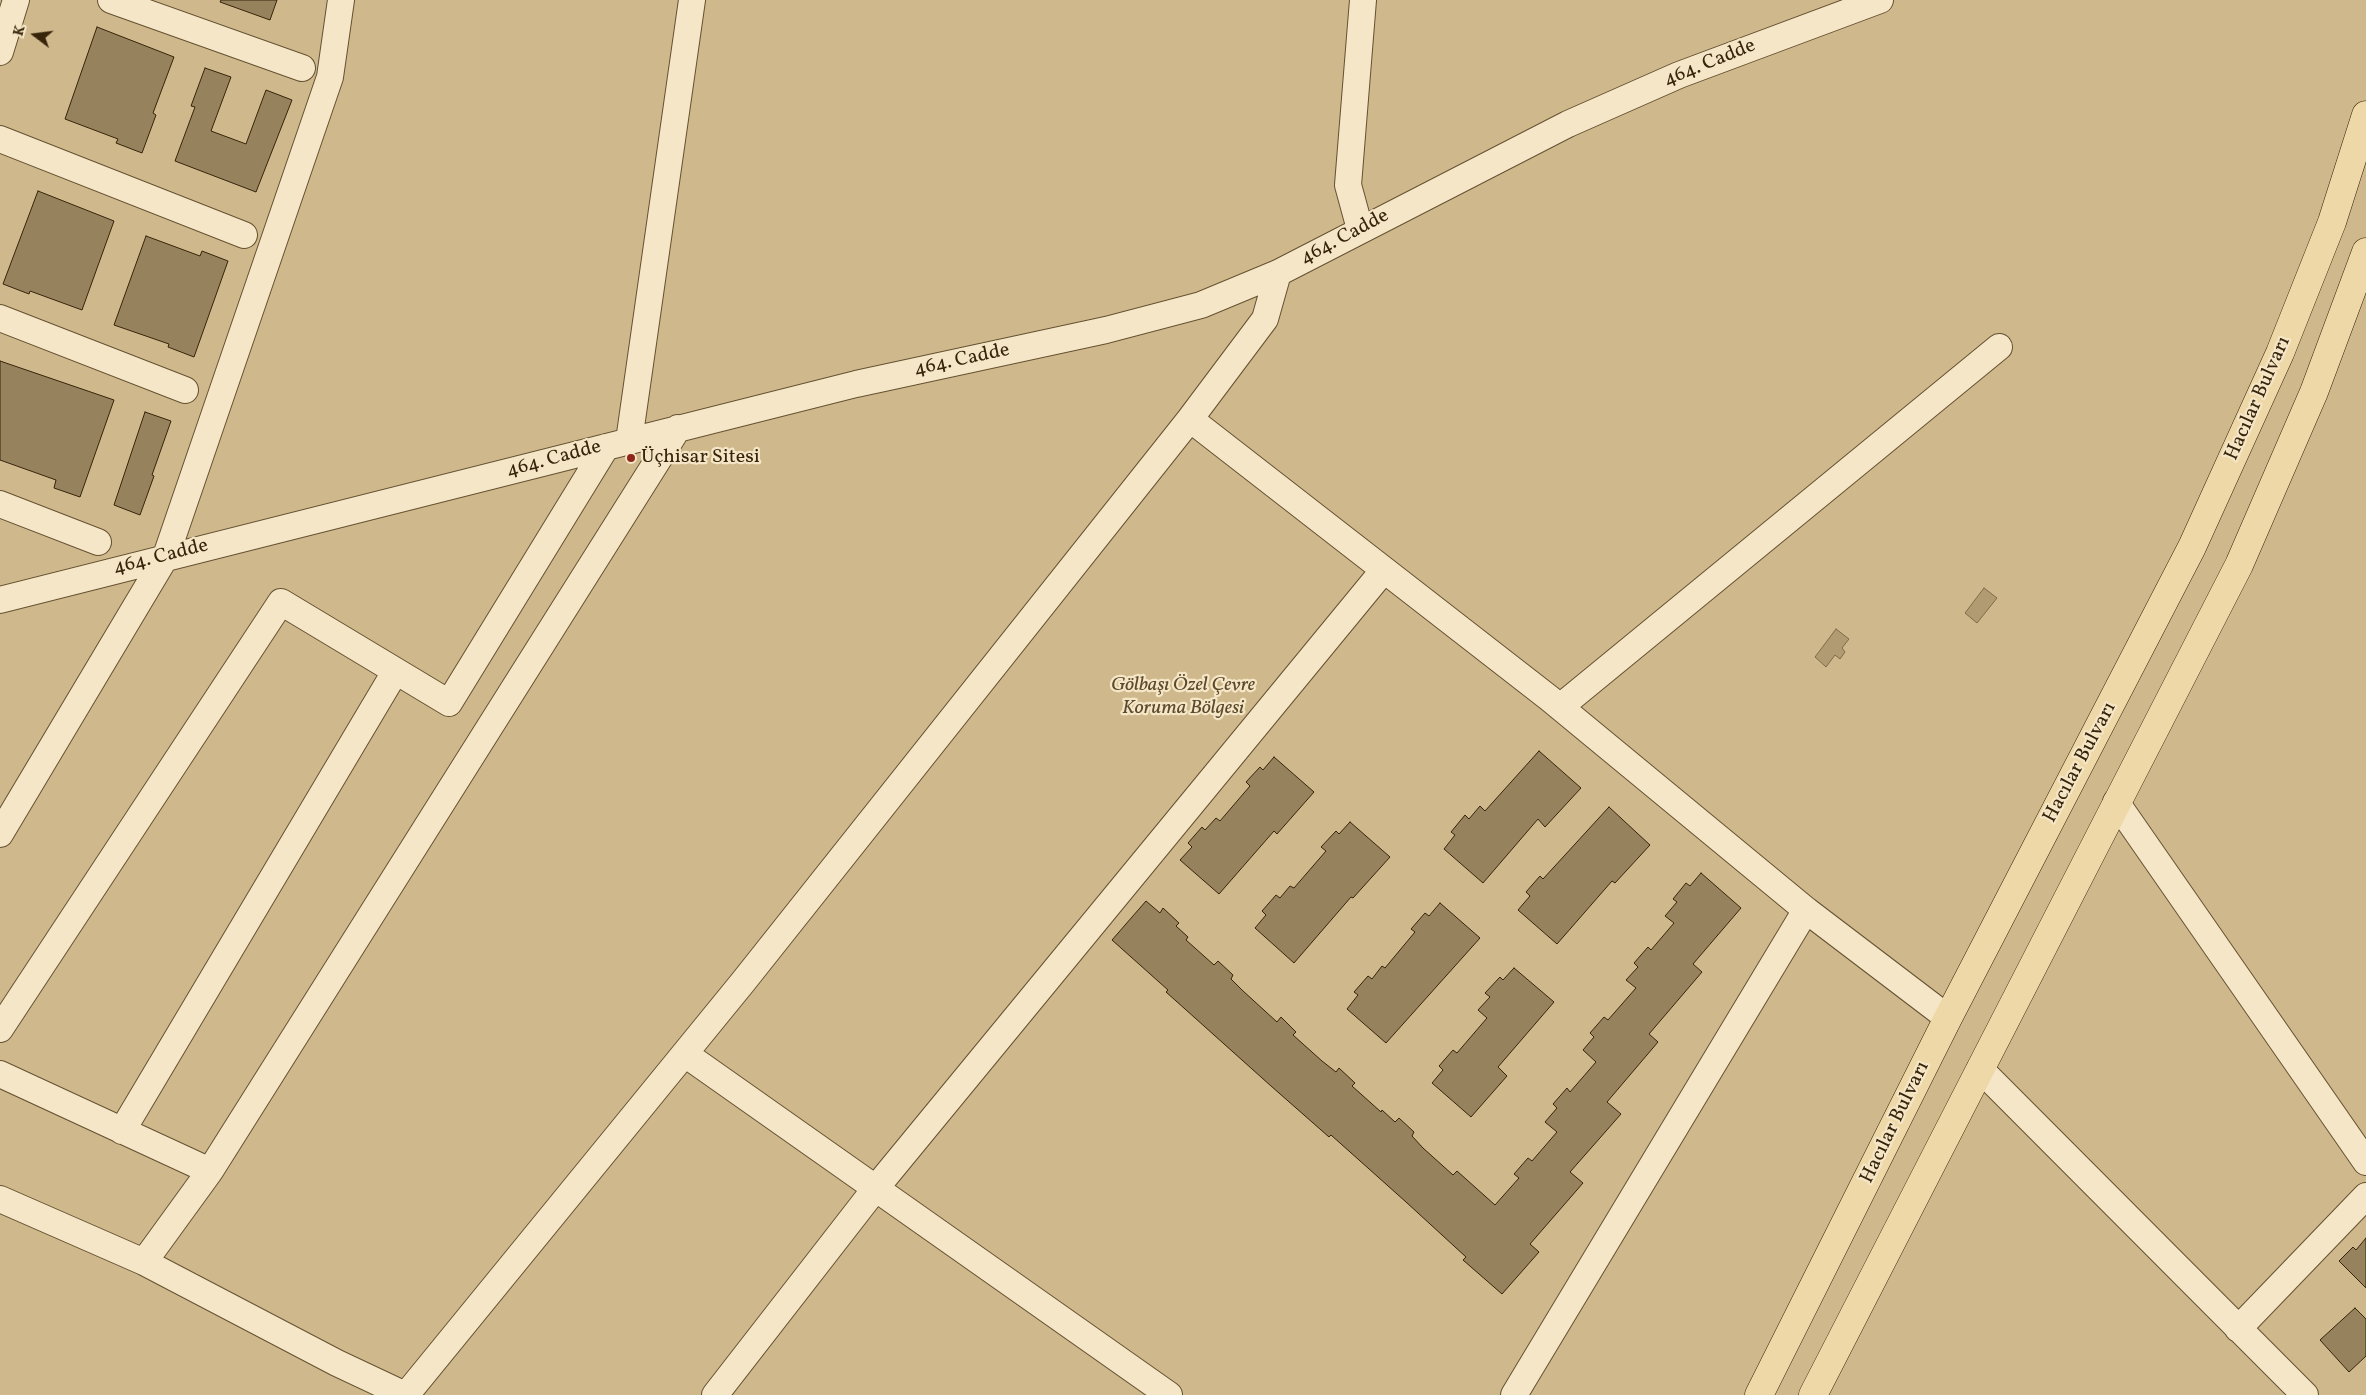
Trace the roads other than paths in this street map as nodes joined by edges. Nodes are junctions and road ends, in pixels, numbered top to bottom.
1 (16, 0) edge
2 (111, 0) edge
3 (342, 0) edge
4 (692, 0) edge
5 (1363, 0) edge
6 (1880, 0) edge
7 (1848, 6) edge
8 (0, 52) edge
9 (302, 68) dead end
10 (2366, 115) edge
11 (0, 139) edge
12 (1360, 229) junction
13 (244, 235) dead end
14 (2366, 252) edge
15 (1278, 273) junction
16 (0, 318) edge
17 (1999, 347) dead end
18 (185, 390) dead end
19 (1190, 419) junction
20 (678, 428) junction
21 (617, 444) junction
22 (0, 504) edge
23 (98, 542) dead end
24 (166, 556) junction
25 (1384, 571) junction
26 (0, 600) edge
27 (395, 672) junction
28 (1560, 707) junction
29 (2116, 802) junction
30 (0, 834) edge
31 (1806, 910) junction
32 (1948, 1018) junction
33 (0, 1029) edge
34 (684, 1054) junction
35 (1980, 1069) junction
36 (0, 1074) edge
37 (122, 1131) junction
38 (2366, 1162) edge
39 (210, 1171) junction
40 (875, 1188) junction
41 (2366, 1196) edge
42 (0, 1199) edge
43 (144, 1262) junction
44 (2238, 1329) junction
45 (406, 1395) edge
46 (714, 1395) edge
47 (1169, 1395) edge
48 (1514, 1395) edge
49 (1759, 1395) edge
50 (1813, 1395) edge
51 (2305, 1395) edge

1 - 8 street
2 - 9 street
3 - 24 street
4 - 21 street
5 - 12 street
6 - 7 street, 464. Cadde
7 - 12 street, 464. Cadde
10 - 32 main road, Hacılar Bulvarı
11 - 13 street
12 - 15 street, 464. Cadde
14 - 29 main road
15 - 19 street
15 - 20 street, 464. Cadde
16 - 18 street
17 - 28 street
19 - 25 street
19 - 34 street
20 - 21 street, 464. Cadde
20 - 39 street
21 - 24 street, 464. Cadde
21 - 27 street
22 - 23 street
24 - 26 street, 464. Cadde
24 - 30 street
25 - 28 street
25 - 40 street
27 - 33 street
27 - 37 street
28 - 31 street
29 - 35 main road
29 - 38 street
31 - 32 street
31 - 48 street
32 - 49 main road, Hacılar Bulvarı
34 - 40 street
34 - 45 street
35 - 44 street
35 - 50 main road
36 - 37 street
37 - 39 street
39 - 43 street
40 - 46 street
40 - 47 street
41 - 44 street
42 - 43 street
43 - 45 street
44 - 51 street

